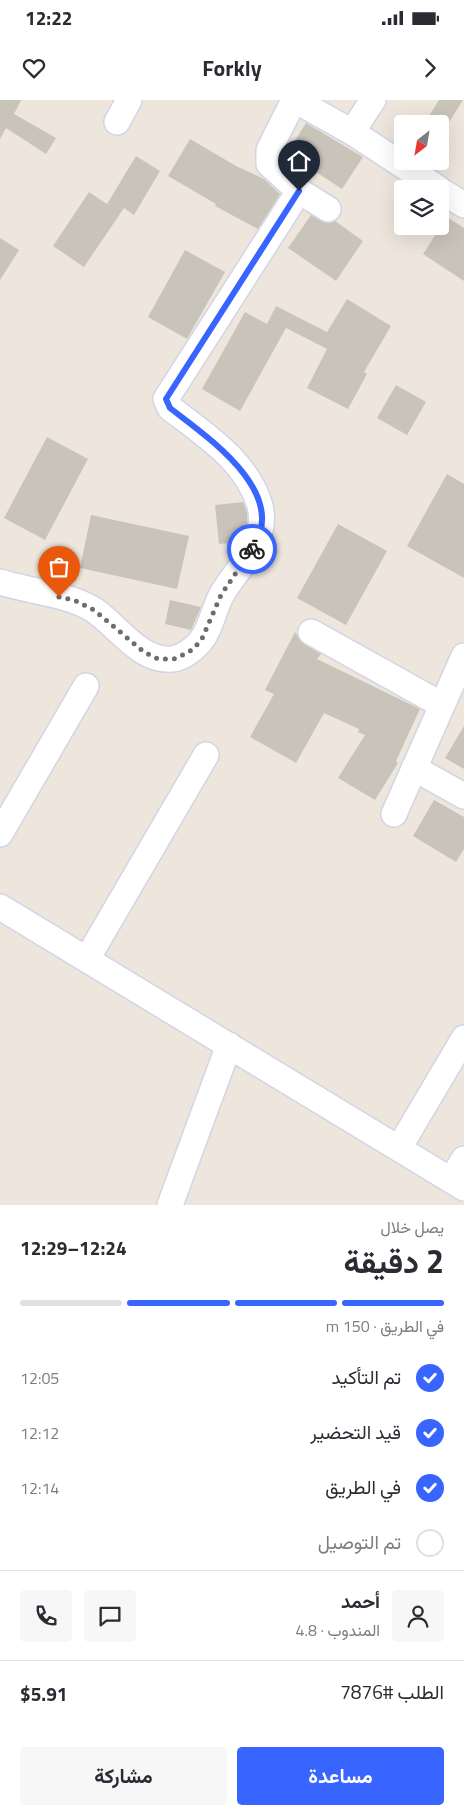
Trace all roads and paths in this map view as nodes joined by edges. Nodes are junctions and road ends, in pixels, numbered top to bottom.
1 (129, 100) edge
2 (294, 100) edge
3 (373, 100) edge
4 (117, 122) dead end
5 (352, 132) junction
6 (425, 180) edge
7 (299, 191) junction
8 (449, 195) edge
9 (464, 205) edge
10 (328, 209) dead end
11 (0, 582) edge
12 (311, 632) dead end
13 (464, 656) edge
14 (86, 686) dead end
15 (442, 705) junction
16 (206, 755) dead end
17 (414, 768) junction
18 (464, 796) edge
19 (394, 814) dead end
20 (0, 834) edge
21 (0, 907) edge
22 (87, 959) junction
23 (464, 1038) edge
24 (229, 1045) junction
25 (399, 1148) junction
26 (464, 1159) edge
27 (457, 1184) edge
28 (170, 1205) edge

1 - 4 street
2 - 5 street
2 - 7 street
3 - 5 street
5 - 6 street
7 - 10 street
7 - 11 street
8 - 9 street
12 - 15 street
13 - 15 street
14 - 20 street
15 - 17 street
16 - 22 street
17 - 18 street
17 - 19 street
21 - 22 street
22 - 24 street
23 - 25 street
24 - 25 street
24 - 28 street
25 - 27 street
26 - 27 street

